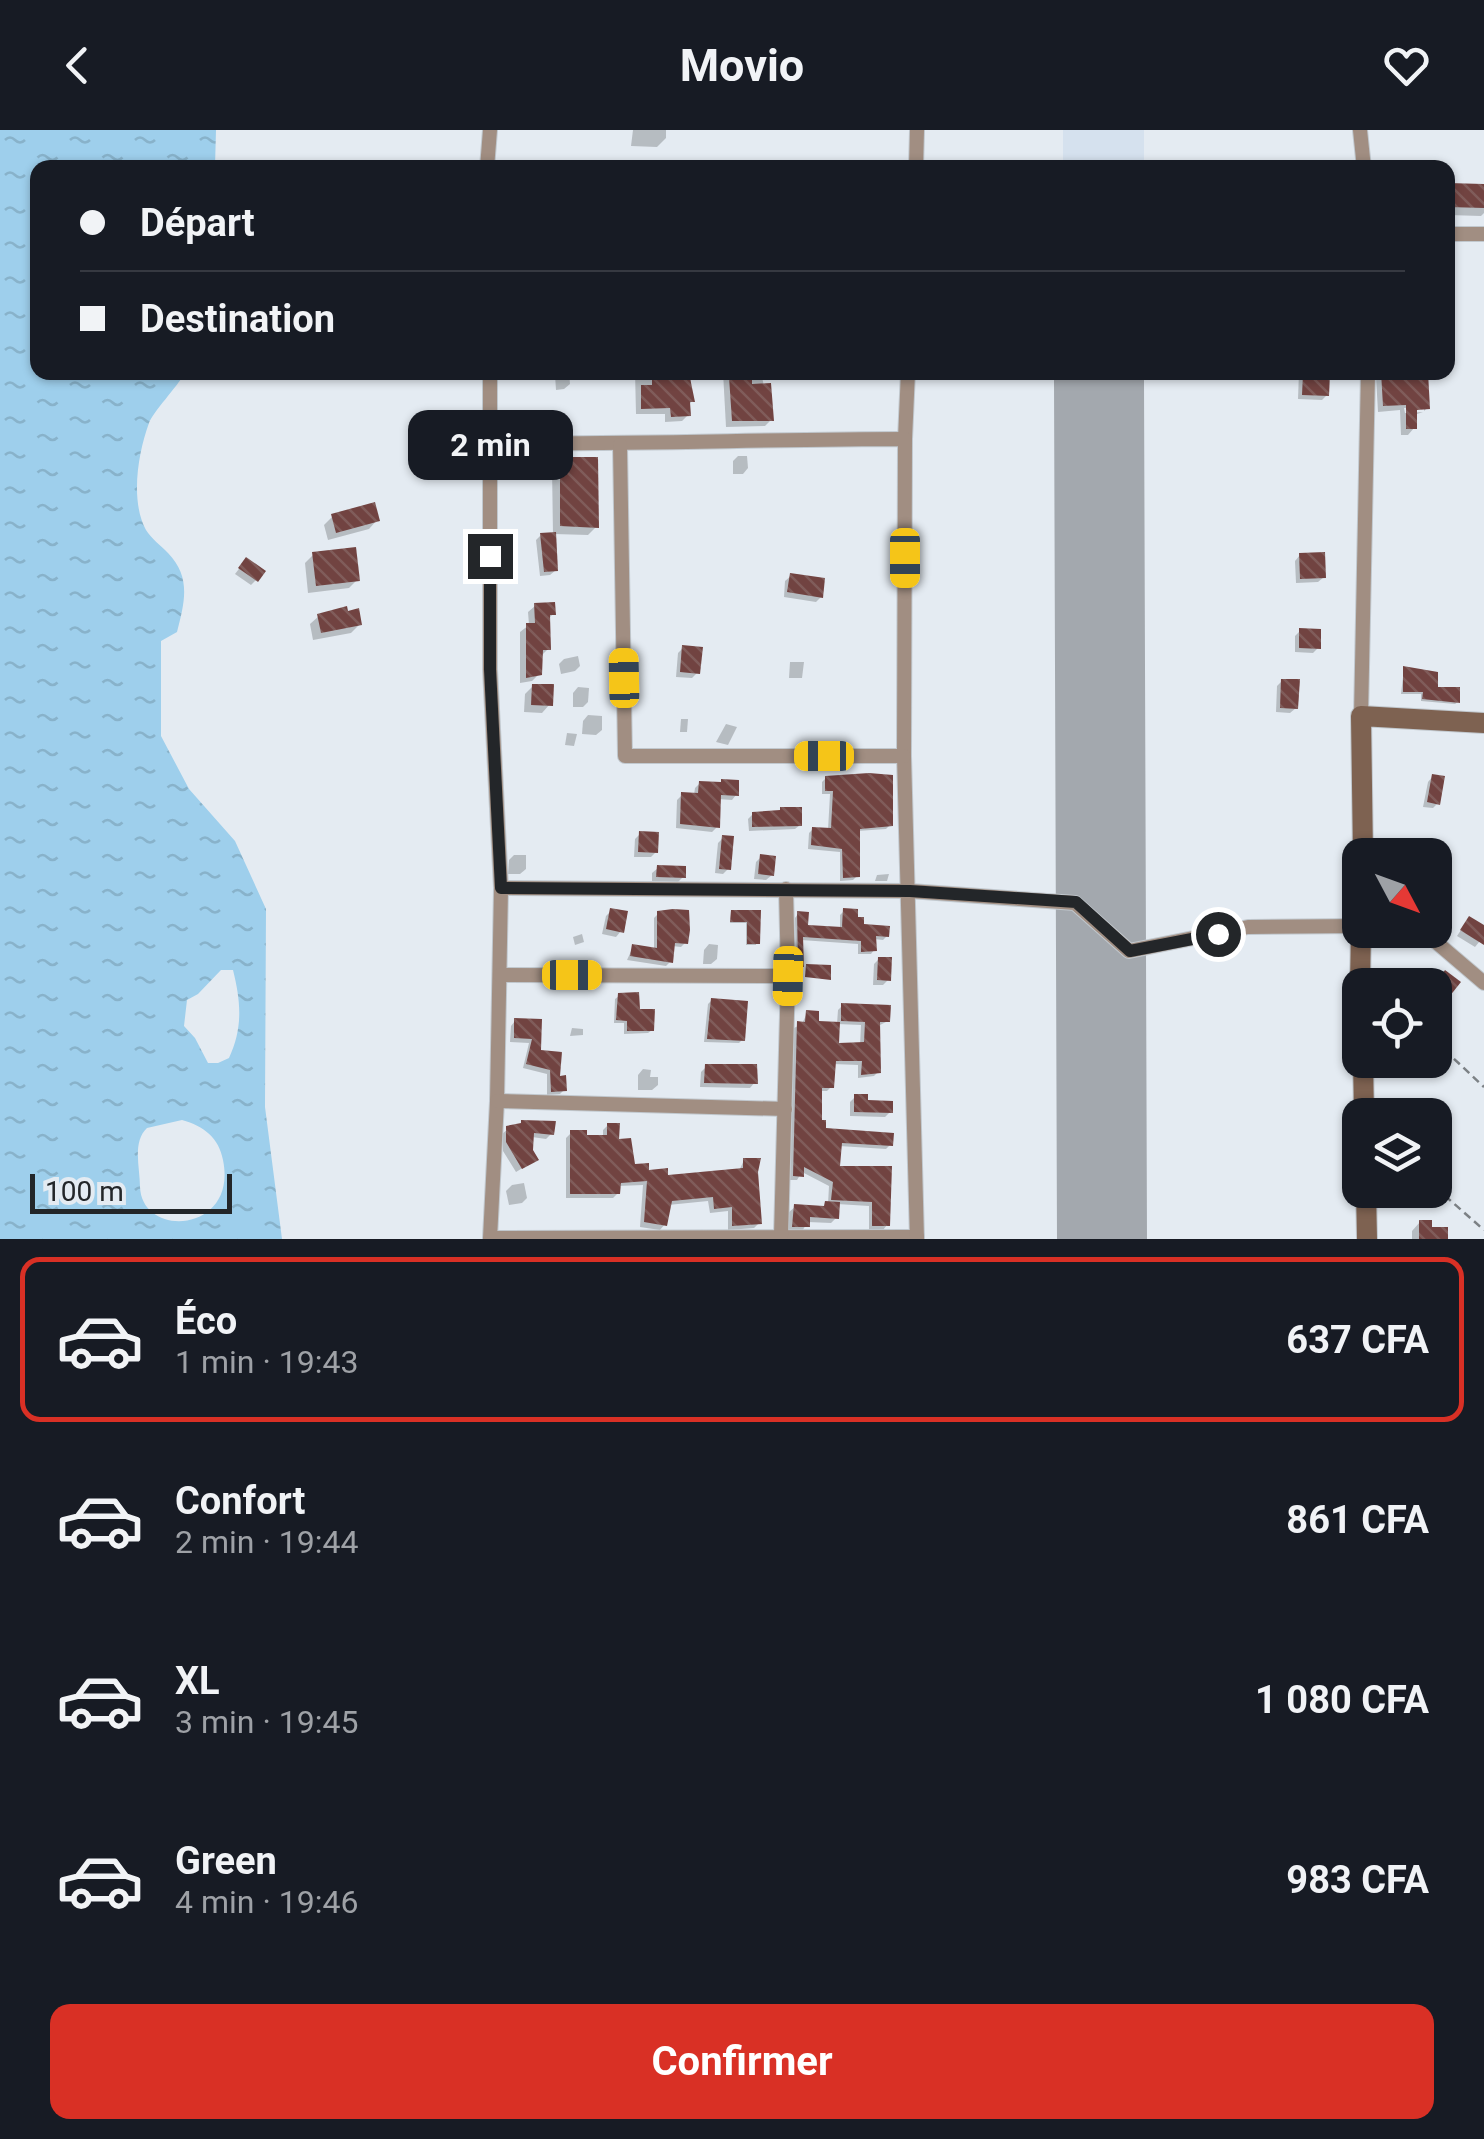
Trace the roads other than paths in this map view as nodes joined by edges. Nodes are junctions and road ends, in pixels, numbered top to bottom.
1 (490, 130) edge
2 (917, 130) edge
3 (1360, 130) edge
4 (488, 160) edge
5 (916, 160) edge
6 (1363, 160) edge
7 (1455, 234) edge
8 (1484, 234) edge
9 (490, 380) edge
10 (908, 380) edge
11 (1368, 380) edge
12 (906, 439) junction
13 (491, 443) junction
14 (620, 445) junction
15 (1361, 716) junction
16 (1484, 723) edge
17 (904, 756) junction
18 (1363, 838) edge
19 (501, 888) junction
20 (786, 889) junction
21 (910, 891) junction
22 (1342, 928) edge
23 (1443, 948) edge
24 (500, 974) junction
25 (788, 976) junction
26 (1484, 983) edge
27 (496, 1100) junction
28 (785, 1109) junction
29 (1367, 1208) edge
30 (781, 1236) junction
31 (917, 1238) edge
32 (1368, 1239) edge

1 - 4 street
2 - 5 street
3 - 6 street
7 - 8 street
9 - 13 street
10 - 12 street
11 - 15 street
12 - 14 street
12 - 17 street
13 - 14 street
13 - 19 street
14 - 17 street
15 - 16 street
15 - 18 street
17 - 21 street
19 - 20 street
19 - 24 street
20 - 21 street
20 - 25 street
21 - 22 street
21 - 31 street
23 - 26 street
24 - 25 street
24 - 27 street
25 - 28 street
27 - 28 street
27 - 30 street
28 - 30 street
29 - 32 street
30 - 31 street

